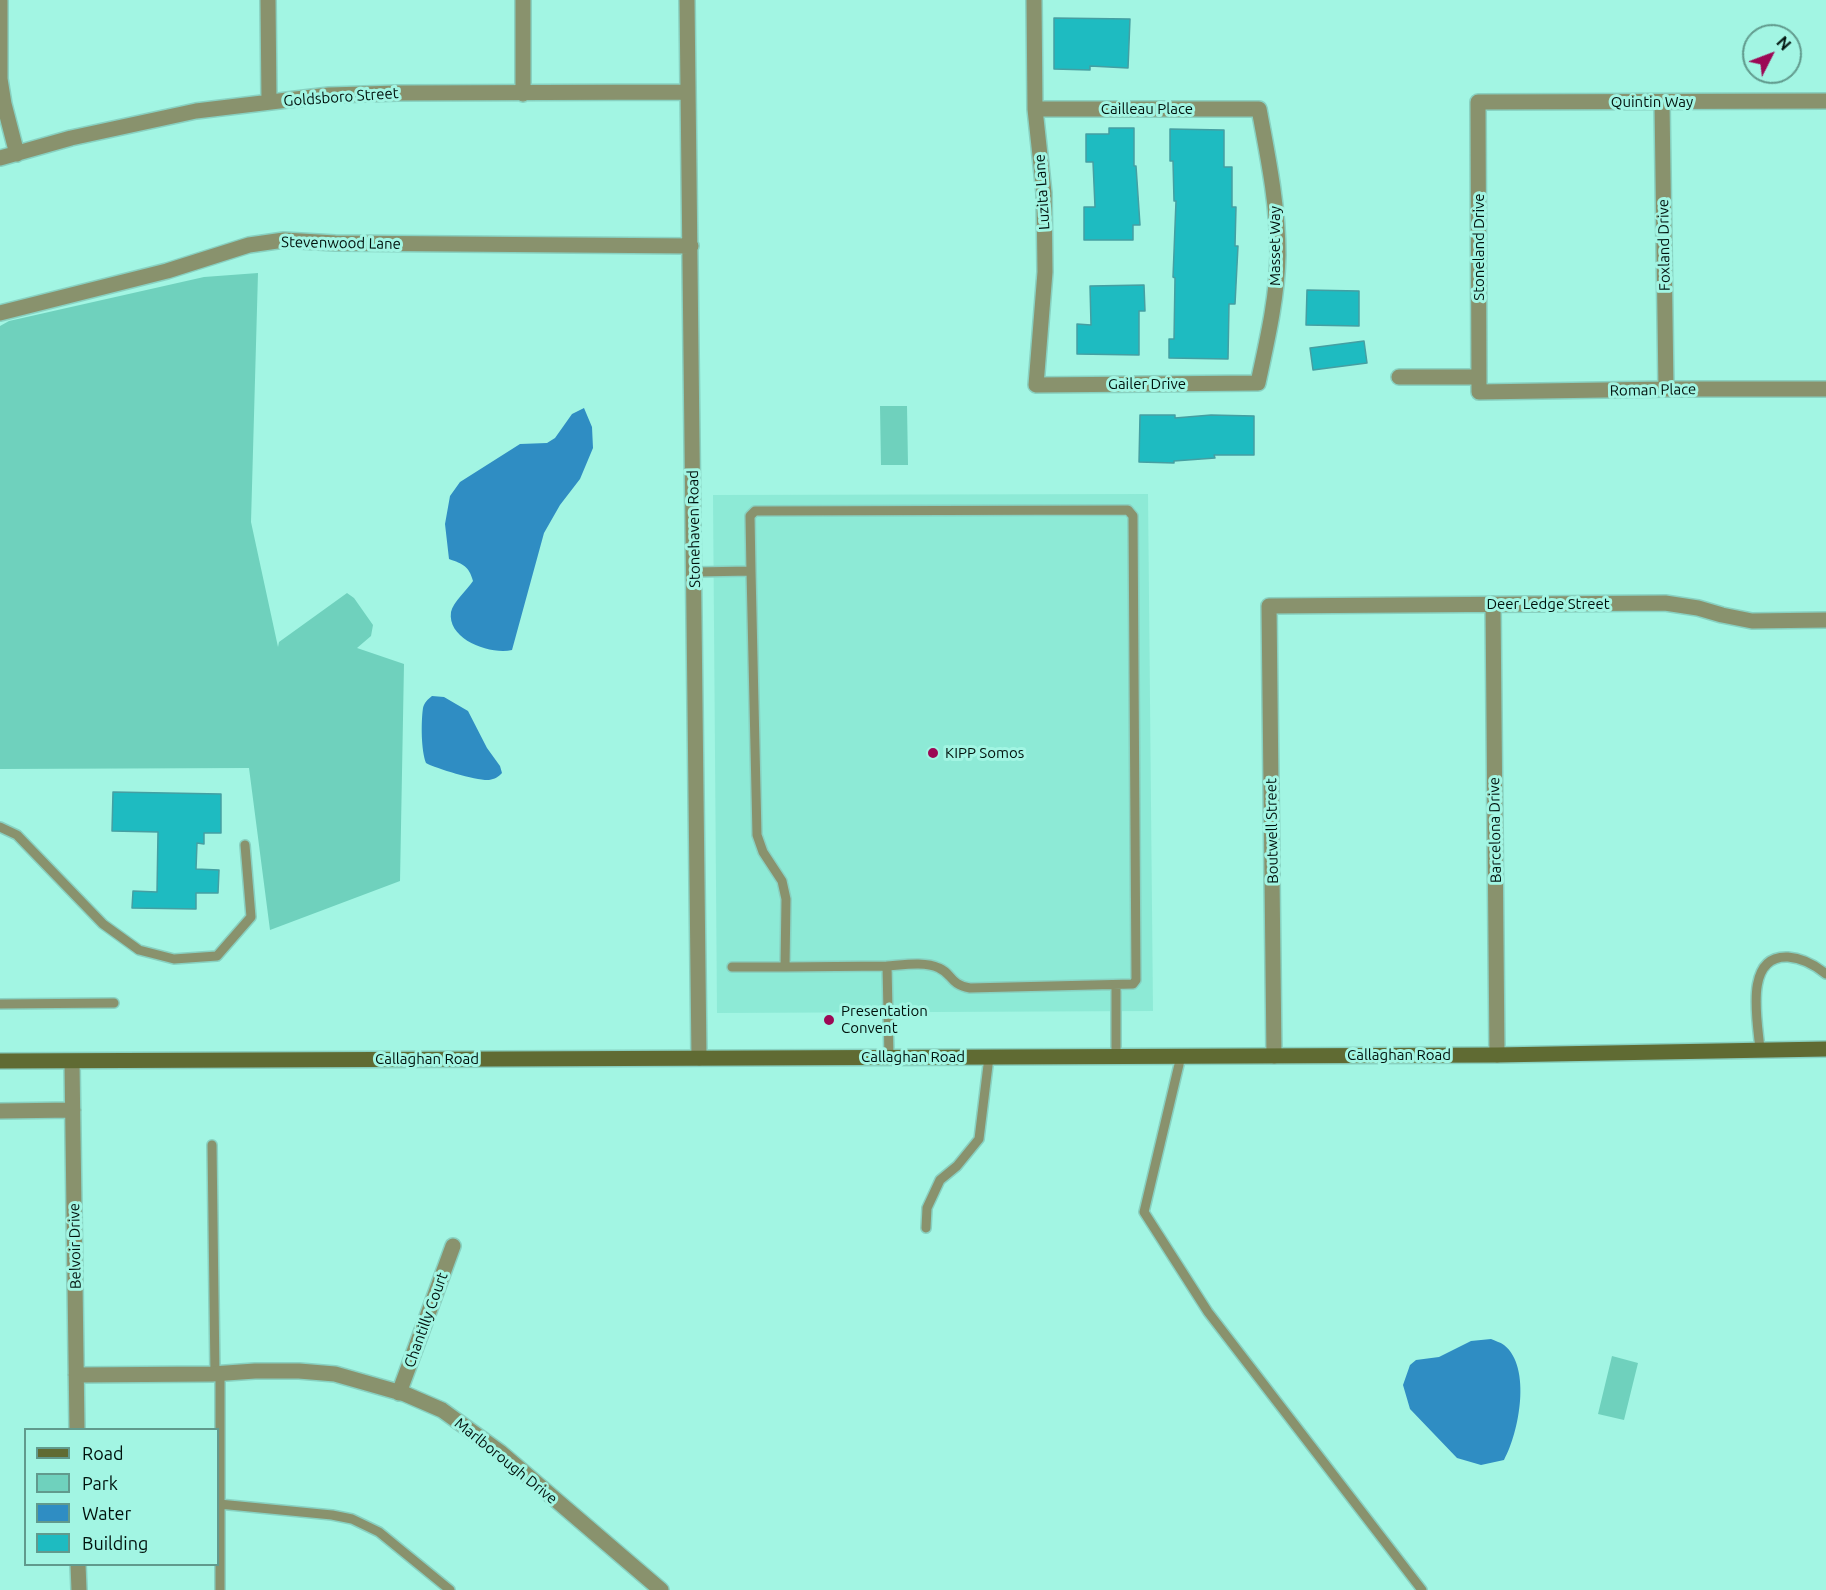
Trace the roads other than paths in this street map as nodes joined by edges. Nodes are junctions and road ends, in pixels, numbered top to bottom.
1 (268, 0) edge
2 (523, 0) edge
3 (687, 0) edge
4 (1034, 0) edge
5 (0, 1) edge
6 (688, 92) junction
7 (523, 94) junction
8 (1826, 101) edge
9 (269, 102) junction
10 (1478, 102) joint
11 (1662, 102) junction
12 (1035, 109) junction
13 (1258, 109) joint
14 (17, 153) junction
15 (0, 158) edge
16 (691, 246) junction
17 (0, 313) edge
18 (1399, 376) dead end
19 (1258, 383) joint
20 (1479, 384) junction
21 (1036, 385) joint
22 (1666, 389) junction
23 (1826, 389) edge
24 (751, 571) junction
25 (695, 572) junction
26 (1493, 604) junction
27 (1269, 606) joint
28 (1826, 620) edge
29 (0, 827) edge
30 (245, 845) dead end
31 (887, 966) junction
32 (732, 967) dead end
33 (785, 967) junction
34 (1826, 974) edge
35 (1116, 985) junction
36 (114, 1003) dead end
37 (0, 1004) edge
38 (1826, 1049) edge
39 (1760, 1050) junction
40 (1497, 1055) junction
41 (1116, 1056) junction
42 (1181, 1056) junction
43 (1274, 1056) junction
44 (889, 1057) junction
45 (989, 1057) junction
46 (699, 1058) junction
47 (0, 1061) edge
48 (72, 1062) junction
49 (73, 1110) junction
50 (0, 1111) edge
51 (212, 1145) dead end
52 (926, 1228) dead end
53 (453, 1246) dead end
54 (217, 1374) junction
55 (76, 1375) junction
56 (399, 1393) junction
57 (77, 1428) edge
58 (218, 1428) edge
59 (219, 1504) joint
60 (78, 1566) edge
61 (79, 1590) edge
62 (220, 1590) edge
63 (450, 1590) edge
64 (661, 1590) edge
65 (1422, 1590) edge

1 - 9 street
2 - 7 street
3 - 6 street, Stonehaven Road
4 - 12 street, Luzita Lane
5 - 14 street
6 - 7 street, Goldsboro Street
6 - 16 street, Stonehaven Road
7 - 9 street, Goldsboro Street
8 - 11 street, Quintin Way
9 - 14 street, Goldsboro Street
10 - 11 street, Quintin Way
10 - 20 street, Stoneland Drive
11 - 22 street, Foxland Drive
12 - 13 street, Cailleau Place
12 - 21 street, Luzita Lane
13 - 19 street, Masset Way
14 - 15 street, Goldsboro Street
16 - 17 street, Stevenwood Lane
16 - 25 street, Stonehaven Road
18 - 20 street, Roman Place
19 - 21 street, Gailer Drive
20 - 22 street, Roman Place
22 - 23 street, Roman Place
24 - 25 lane
24 - 33 lane
24 - 35 lane
25 - 46 street, Stonehaven Road
26 - 27 street, Deer Ledge Street
26 - 28 street, Deer Ledge Street
26 - 40 street, Barcelona Drive
27 - 43 street, Boutwell Street
29 - 30 lane
31 - 33 lane
31 - 35 lane
31 - 44 lane
32 - 33 lane
34 - 39 lane
35 - 41 lane
36 - 37 lane
38 - 39 main road, Callaghan Road
39 - 40 main road, Callaghan Road
40 - 43 main road, Callaghan Road
41 - 42 main road, Callaghan Road
41 - 45 main road, Callaghan Road
42 - 43 main road, Callaghan Road
42 - 65 lane
44 - 45 main road, Callaghan Road
44 - 46 main road, Callaghan Road
45 - 52 lane
46 - 48 main road, Callaghan Road
47 - 48 main road, Callaghan Road
48 - 49 street, Belvoir Drive
49 - 50 street
49 - 55 street, Belvoir Drive
51 - 54 lane
53 - 56 street, Chantilly Court
54 - 55 street, Marlborough Drive
54 - 56 street, Marlborough Drive
54 - 58 lane
55 - 57 street, Belvoir Drive
56 - 64 street, Marlborough Drive
59 - 62 lane
59 - 63 lane
60 - 61 street

